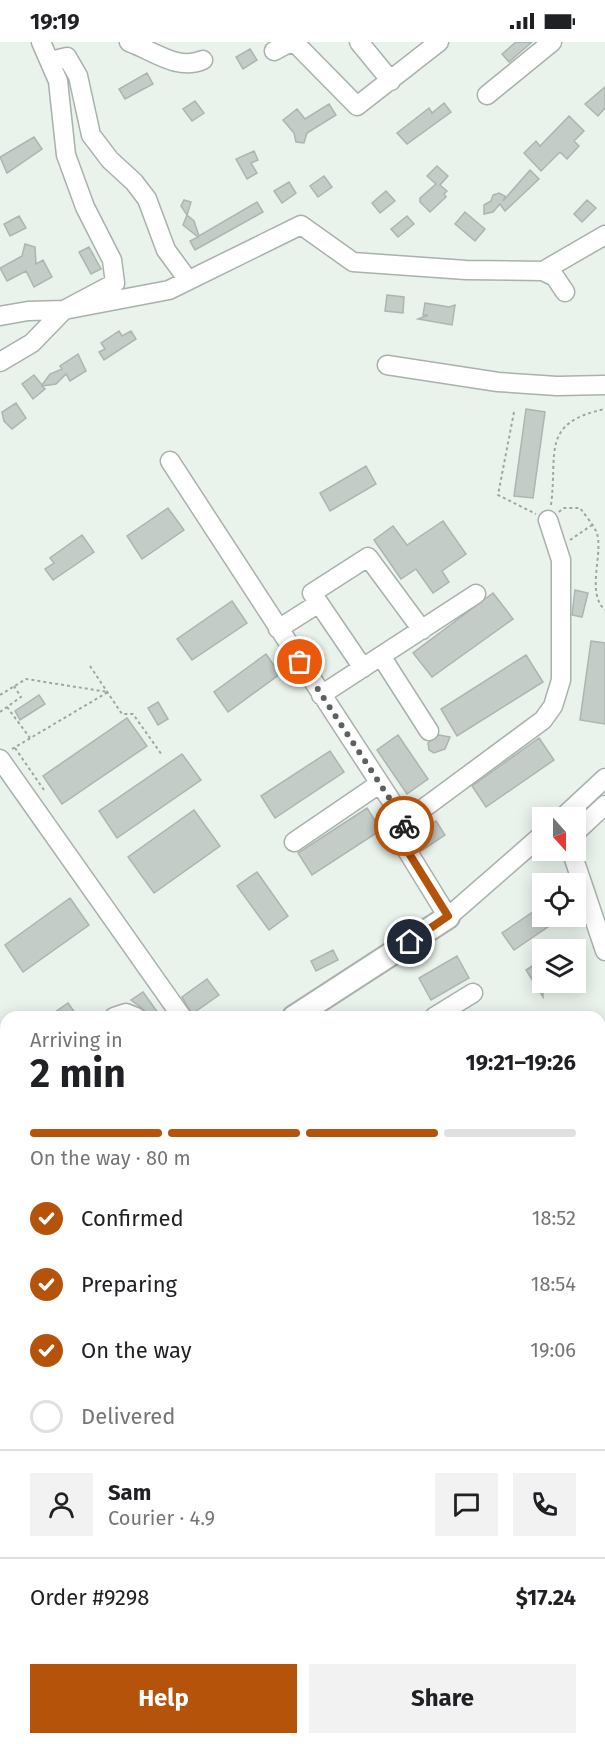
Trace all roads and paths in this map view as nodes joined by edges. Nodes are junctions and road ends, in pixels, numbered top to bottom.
1 (41, 42) edge
2 (129, 42) edge
3 (359, 42) edge
4 (439, 42) edge
5 (552, 42) edge
6 (274, 51) dead end
7 (203, 60) dead end
8 (51, 61) junction
9 (391, 81) junction
10 (487, 95) dead end
11 (605, 235) edge
12 (543, 271) junction
13 (188, 280) junction
14 (565, 292) dead end
15 (64, 310) junction
16 (0, 316) edge
17 (0, 362) edge
18 (387, 365) dead end
19 (605, 385) edge
20 (605, 409) edge
21 (514, 412) dead end
22 (170, 461) dead end
23 (548, 520) junction
24 (592, 525) junction
25 (558, 548) junction
26 (476, 594) dead end
27 (319, 603) junction
28 (605, 609) edge
29 (278, 629) junction
30 (422, 630) junction
31 (381, 656) junction
32 (90, 666) dead end
33 (363, 668) junction
34 (14, 686) junction
35 (108, 692) junction
36 (0, 695) edge
37 (321, 695) junction
38 (7, 707) junction
39 (0, 712) edge
40 (429, 731) dead end
41 (30, 738) junction
42 (15, 747) junction
43 (4, 755) edge
44 (162, 755) dead end
45 (605, 778) edge
46 (379, 784) junction
47 (44, 790) dead end
48 (605, 805) edge
49 (574, 807) edge
50 (405, 822) junction
51 (586, 823) edge
52 (294, 842) dead end
53 (532, 843) edge
54 (575, 861) edge
55 (448, 916) junction
56 (605, 951) edge
57 (473, 993) dead end
58 (178, 1011) edge
59 (303, 1011) edge
60 (444, 1011) edge

1 - 8 street
2 - 7 street
3 - 9 street
4 - 9 street
5 - 10 street
6 - 9 street
8 - 13 street
8 - 15 street
11 - 12 street
12 - 13 street
12 - 14 street
13 - 15 street
15 - 16 street
15 - 17 street
18 - 19 street
20 - 23 path
21 - 23 path
22 - 29 street
23 - 24 path
23 - 25 street
24 - 25 path
24 - 28 path
25 - 50 street
26 - 30 street
27 - 29 street
27 - 30 street
27 - 33 street
29 - 37 street
30 - 31 street
31 - 33 street
31 - 40 street
32 - 35 path
33 - 37 street
34 - 35 path
34 - 36 path
34 - 38 path
35 - 41 path
35 - 44 path
37 - 46 street
38 - 39 path
38 - 41 path
41 - 42 path
42 - 43 path
42 - 47 path
43 - 58 street
45 - 49 street
46 - 50 street
46 - 52 street
48 - 51 street
50 - 55 street
53 - 55 street
54 - 56 street
55 - 59 main road
57 - 60 street

